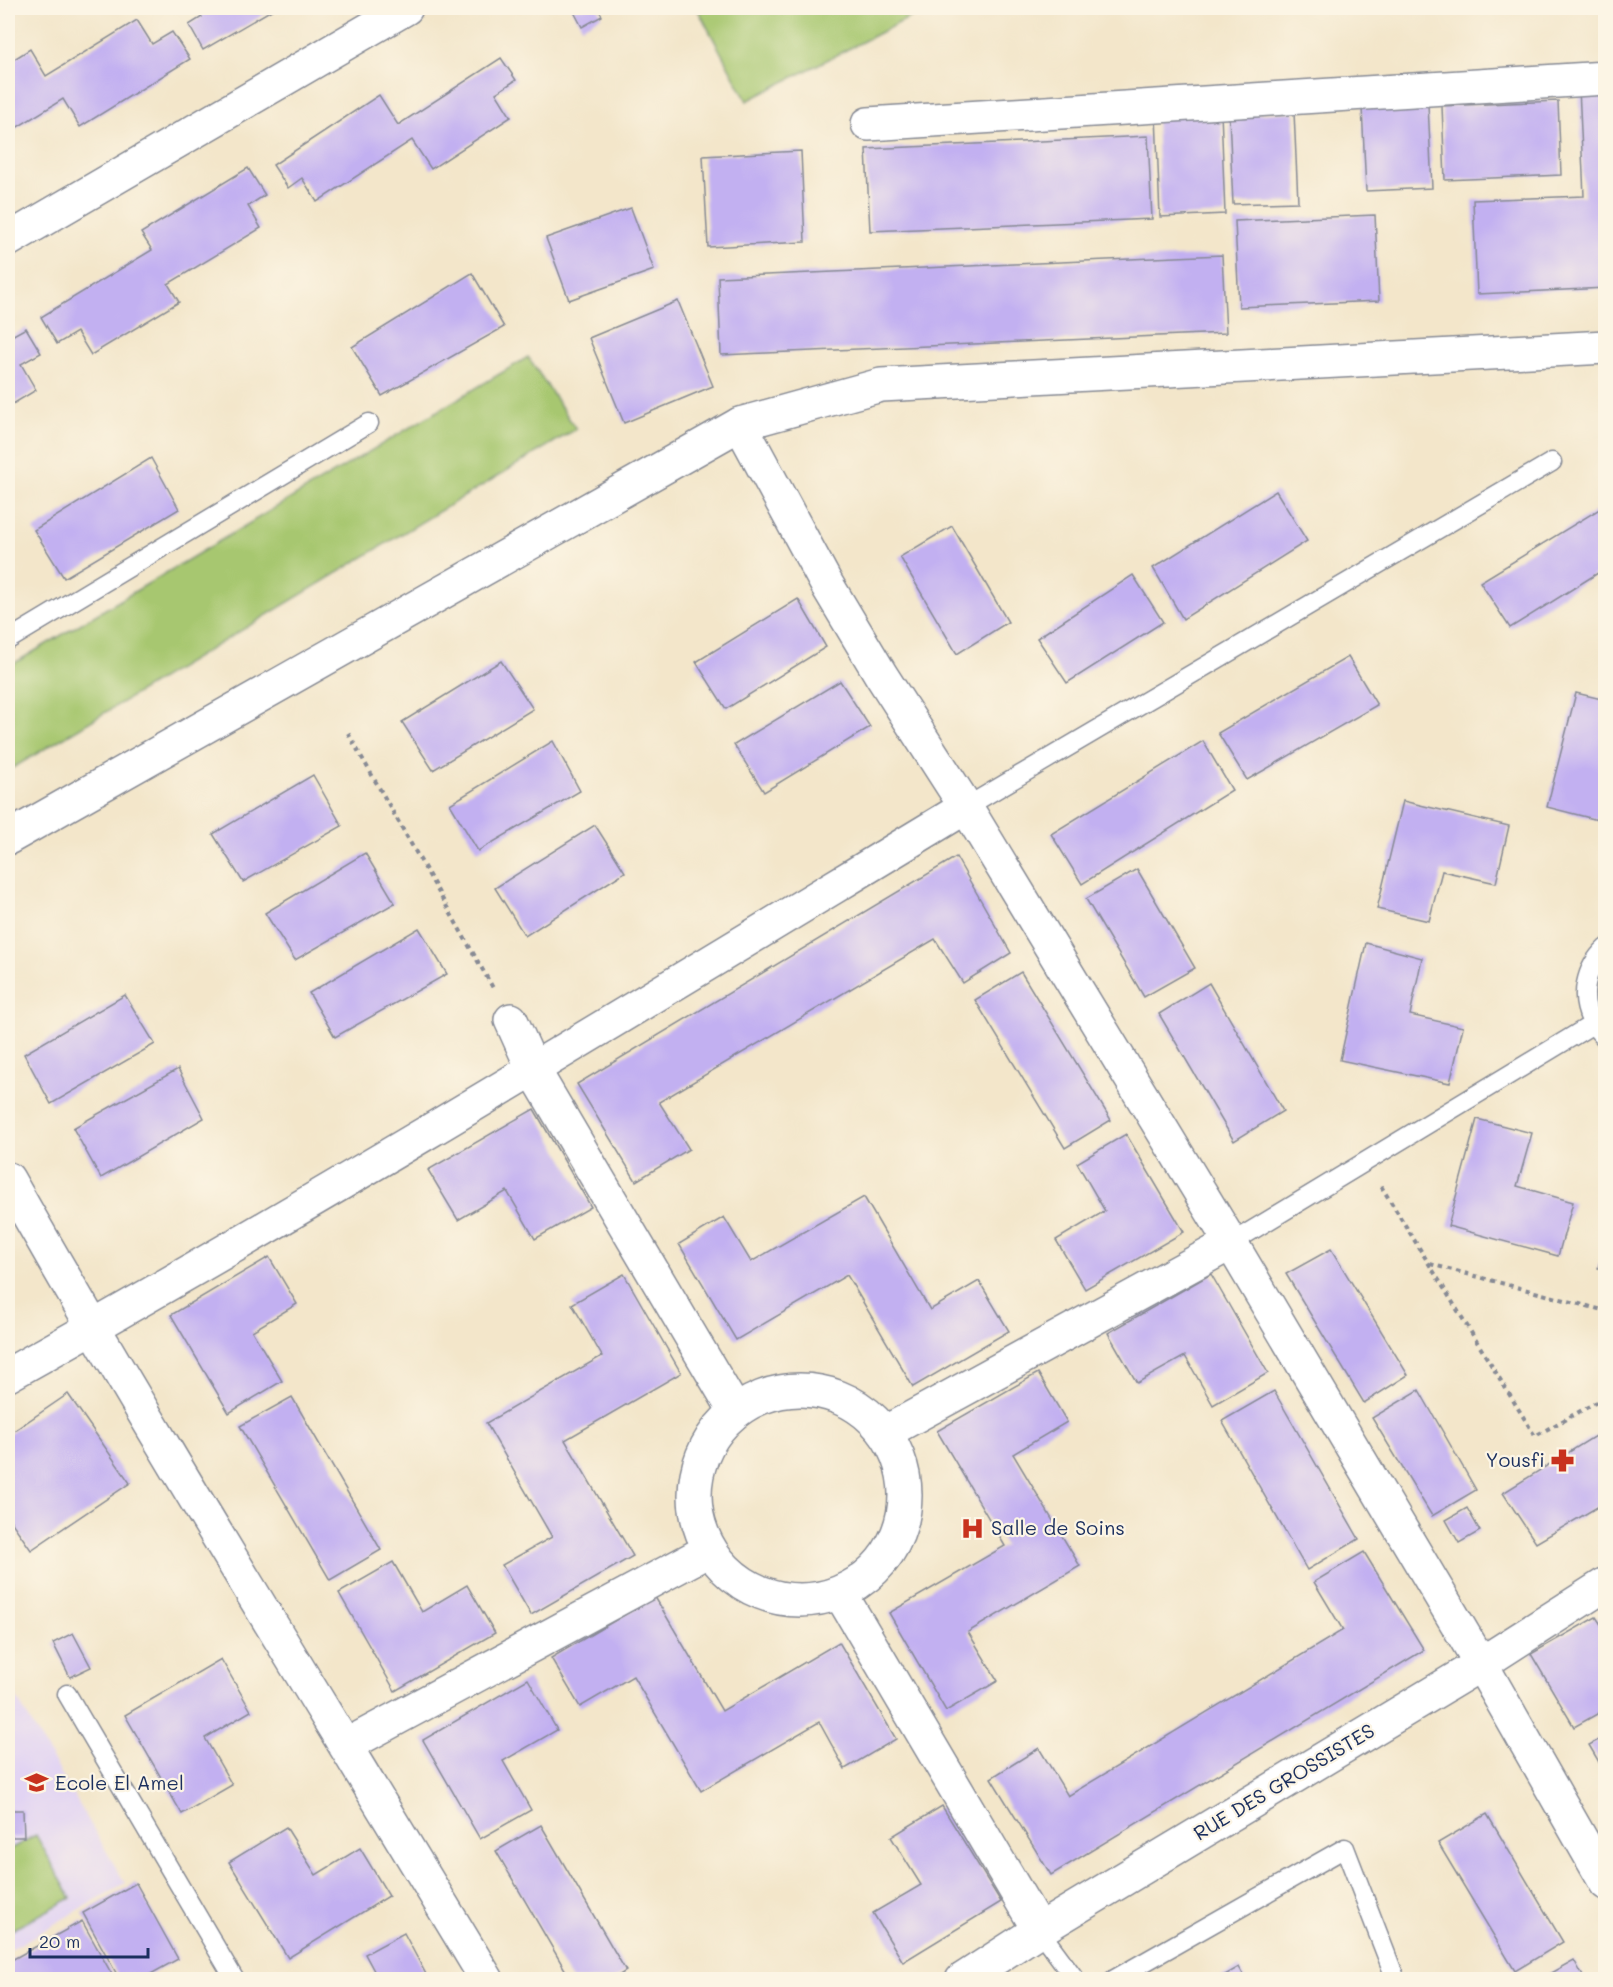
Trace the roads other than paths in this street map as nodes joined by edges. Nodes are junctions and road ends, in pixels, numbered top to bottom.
1 (406, 8) edge
2 (1605, 78) edge
3 (868, 124) dead end
4 (8, 240) edge
5 (1605, 347) edge
6 (369, 423) dead end
7 (740, 424) junction
8 (1552, 462) dead end
9 (8, 640) edge
10 (966, 807) junction
11 (8, 838) edge
12 (1605, 948) edge
13 (512, 1020) road end
14 (1593, 1024) junction
15 (1605, 1039) edge
16 (533, 1069) junction
17 (8, 1179) edge
18 (1231, 1243) junction
19 (92, 1328) junction
20 (8, 1375) edge
21 (735, 1411) junction
22 (886, 1432) junction
23 (709, 1551) junction
24 (1605, 1584) edge
25 (840, 1593) junction
26 (1481, 1664) junction
27 (67, 1694) dead end
28 (346, 1745) junction
29 (1605, 1882) edge
30 (1039, 1930) junction
31 (235, 1980) edge
32 (487, 1980) edge
33 (962, 1980) edge
34 (1076, 1980) edge
35 (1113, 1980) edge
36 (1396, 1980) edge

1 - 4 street
2 - 3 street
5 - 7 street
6 - 9 lane
7 - 10 street
7 - 11 street
8 - 10 lane
10 - 16 street
10 - 18 street
12 - 14 lane
13 - 16 street
14 - 15 lane
14 - 18 lane
16 - 19 street
16 - 21 street
17 - 19 street
18 - 22 street
18 - 26 street
19 - 20 street
19 - 28 street
21 - 22 street
21 - 23 street
22 - 25 street
23 - 25 street
23 - 28 street
24 - 26 street, RUE DES GROSSISTES
25 - 30 street
26 - 29 street
26 - 30 street, RUE DES GROSSISTES
27 - 31 lane
28 - 32 street
30 - 33 street, RUE DES GROSSISTES
30 - 34 lane
35 - 36 lane

